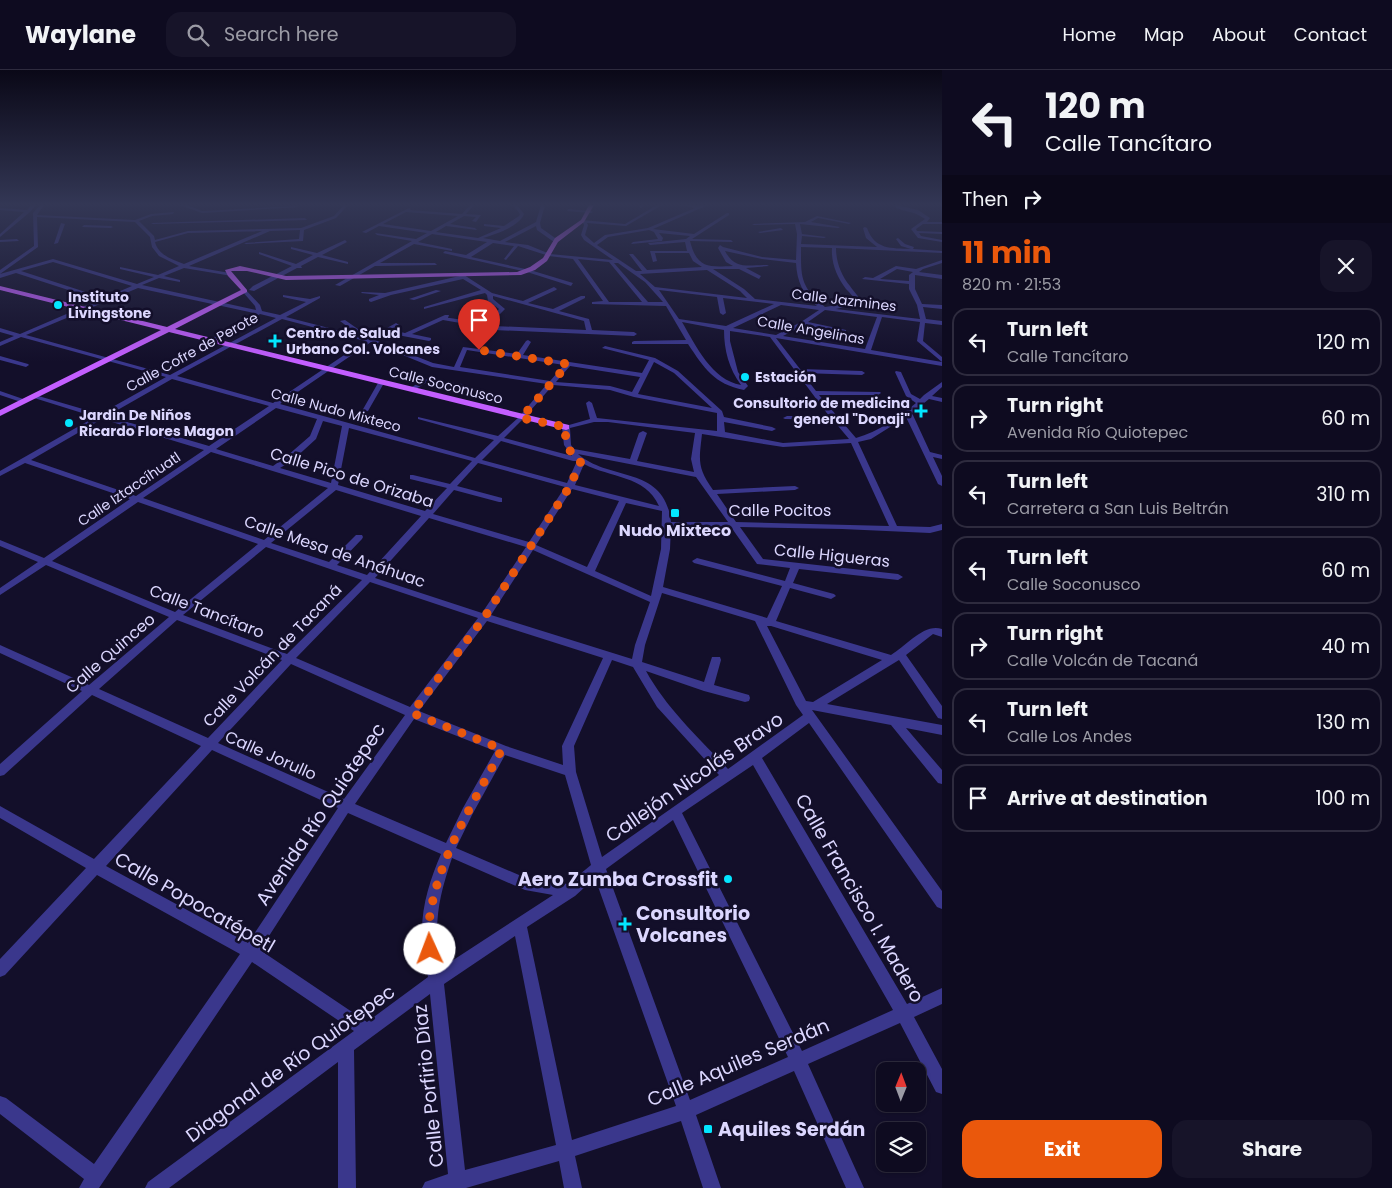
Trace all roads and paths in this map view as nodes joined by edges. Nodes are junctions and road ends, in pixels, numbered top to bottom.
1 (21, 257) edge
2 (161, 257) edge
3 (206, 257) edge
4 (272, 257) edge
5 (314, 257) edge
6 (326, 257) edge
7 (387, 257) edge
8 (467, 257) edge
9 (546, 257) edge
10 (574, 257) edge
11 (575, 257) edge
12 (613, 257) edge
13 (633, 257) edge
14 (653, 257) edge
15 (693, 257) edge
16 (726, 257) edge
17 (759, 257) edge
18 (799, 257) edge
19 (833, 257) edge
20 (654, 261) dead end
21 (610, 262) junction
22 (620, 262) junction
23 (799, 262) junction
24 (942, 262) edge
25 (346, 263) dead end
26 (435, 264) dead end
27 (372, 265) junction
28 (186, 266) junction
29 (296, 266) junction
30 (737, 266) junction
31 (768, 266) dead end
32 (122, 268) dead end
33 (305, 268) dead end
34 (706, 268) junction
35 (528, 271) junction
36 (0, 272) edge
37 (16, 272) junction
38 (646, 272) junction
39 (915, 272) junction
40 (635, 273) junction
41 (230, 275) junction
42 (0, 276) edge
43 (160, 277) junction
44 (274, 277) junction
45 (349, 277) junction
46 (464, 277) junction
47 (759, 277) dead end
48 (942, 277) edge
49 (866, 279) dead end
50 (874, 280) junction
51 (178, 281) dead end
52 (912, 283) junction
53 (571, 284) dead end
54 (338, 285) dead end
55 (138, 286) junction
56 (0, 288) edge
57 (413, 288) junction
58 (654, 288) junction
59 (554, 289) dead end
60 (249, 291) junction
61 (438, 291) dead end
62 (487, 292) junction
63 (364, 293) dead end
64 (389, 294) junction
65 (428, 294) junction
66 (285, 296) dead end
67 (318, 297) dead end
68 (583, 297) dead end
69 (720, 297) junction
70 (412, 299) dead end
71 (104, 300) junction
72 (371, 300) dead end
73 (311, 301) junction
74 (754, 301) junction
75 (523, 303) junction
76 (594, 303) dead end
77 (607, 303) junction
78 (646, 303) junction
79 (667, 304) junction
80 (779, 304) junction
81 (218, 305) junction
82 (920, 305) junction
83 (426, 308) dead end
84 (942, 308) edge
85 (85, 309) junction
86 (824, 309) junction
87 (554, 311) junction
88 (259, 312) junction
89 (722, 313) dead end
90 (452, 314) dead end
91 (880, 316) junction
92 (281, 317) junction
93 (442, 318) junction
94 (487, 319) junction
95 (677, 320) junction
96 (923, 320) junction
97 (343, 321) dead end
98 (942, 323) edge
99 (803, 324) junction
100 (396, 325) dead end
101 (494, 328) junction
102 (727, 328) junction
103 (0, 330) edge
104 (168, 330) junction
105 (466, 330) dead end
106 (387, 331) junction
107 (844, 331) dead end
108 (589, 333) junction
109 (408, 334) junction
110 (634, 334) dead end
111 (20, 336) junction
112 (774, 336) junction
113 (429, 338) dead end
114 (213, 340) junction
115 (370, 340) junction
116 (528, 342) dead end
117 (689, 342) junction
118 (499, 343) dead end
119 (634, 343) dead end
120 (0, 344) edge
121 (230, 344) junction
122 (605, 348) dead end
123 (494, 352) junction
124 (866, 352) junction
125 (519, 356) junction
126 (0, 358) edge
127 (653, 359) junction
128 (105, 360) junction
129 (942, 360) edge
130 (568, 364) junction
131 (942, 364) edge
132 (26, 365) dead end
133 (457, 368) junction
134 (329, 369) junction
135 (799, 372) junction
136 (898, 372) dead end
137 (862, 373) dead end
138 (643, 375) junction
139 (169, 378) junction
140 (381, 383) junction
141 (550, 383) junction
142 (942, 384) edge
143 (462, 386) dead end
144 (410, 390) junction
145 (0, 393) edge
146 (814, 393) junction
147 (878, 393) dead end
148 (634, 395) junction
149 (33, 396) junction
150 (0, 398) edge
151 (923, 399) junction
152 (942, 400) edge
153 (21, 402) junction
154 (589, 403) dead end
155 (274, 406) junction
156 (365, 410) dead end
157 (0, 413) edge
158 (908, 413) junction
159 (720, 416) junction
160 (101, 417) junction
161 (321, 418) junction
162 (420, 418) dead end
163 (521, 418) junction
164 (787, 418) dead end
165 (834, 418) junction
166 (594, 420) junction
167 (346, 426) junction
168 (566, 427) junction
169 (772, 429) dead end
170 (698, 431) junction
171 (643, 433) dead end
172 (721, 434) junction
173 (500, 439) junction
174 (854, 441) junction
175 (211, 450) junction
176 (570, 450) junction
177 (927, 454) junction
178 (942, 457) edge
179 (24, 460) junction
180 (477, 460) junction
181 (578, 460) junction
182 (632, 463) junction
183 (275, 468) junction
184 (1, 473) edge
185 (699, 475) junction
186 (413, 477) dead end
187 (942, 484) edge
188 (570, 486) junction
189 (334, 487) junction
190 (452, 488) junction
191 (795, 488) dead end
192 (712, 492) junction
193 (138, 499) junction
194 (499, 500) dead end
195 (624, 500) junction
196 (666, 510) junction
197 (427, 516) junction
198 (666, 524) junction
199 (736, 525) junction
200 (942, 527) edge
201 (894, 528) junction
202 (359, 537) dead end
203 (0, 543) edge
204 (266, 543) junction
205 (531, 546) junction
206 (697, 561) dead end
207 (42, 562) junction
208 (332, 566) junction
209 (796, 566) junction
210 (589, 573) junction
211 (898, 577) dead end
212 (369, 578) junction
213 (788, 584) junction
214 (659, 590) junction
215 (0, 592) edge
216 (831, 596) dead end
217 (655, 602) junction
218 (176, 616) junction
219 (484, 618) junction
220 (759, 619) junction
221 (770, 623) junction
222 (936, 632) edge
223 (0, 649) edge
224 (609, 655) junction
225 (896, 657) junction
226 (289, 659) junction
227 (716, 660) dead end
228 (637, 664) junction
229 (708, 688) junction
230 (91, 690) junction
231 (745, 698) dead end
232 (813, 711) junction
233 (412, 713) junction
234 (942, 715) edge
235 (895, 722) junction
236 (942, 730) edge
237 (209, 745) junction
238 (502, 749) junction
239 (756, 757) junction
240 (0, 771) edge
241 (570, 772) junction
242 (726, 775) junction
243 (942, 778) edge
244 (346, 806) junction
245 (675, 810) junction
246 (0, 811) edge
247 (448, 850) junction
248 (598, 867) junction
249 (97, 868) junction
250 (570, 891) junction
251 (942, 902) edge
252 (520, 926) junction
253 (250, 952) junction
254 (3, 961) edge
255 (436, 980) junction
256 (942, 996) edge
257 (903, 1012) junction
258 (367, 1031) junction
259 (346, 1046) junction
260 (798, 1060) junction
261 (942, 1086) edge
262 (0, 1104) edge
263 (686, 1111) junction
264 (565, 1151) junction
265 (92, 1182) edge
266 (458, 1185) edge
267 (154, 1188) edge
268 (347, 1188) edge
269 (431, 1188) edge
270 (573, 1188) edge
271 (712, 1188) edge
272 (855, 1188) edge

1 - 36 street
2 - 28 street
3 - 28 street
4 - 29 street
5 - 29 street
6 - 25 street
7 - 27 street
8 - 35 street
9 - 35 main road
10 - 77 street
11 - 21 street
12 - 22 street
13 - 38 street
14 - 20 street
15 - 34 street
16 - 30 street
17 - 23 street
18 - 23 street
19 - 86 street
21 - 22 street
21 - 78 street
22 - 40 street
23 - 86 street
24 - 39 street
26 - 27 street
27 - 45 street
28 - 41 street
28 - 43 street
29 - 33 street
29 - 44 street
30 - 31 street
30 - 34 street
30 - 47 street
32 - 43 street
34 - 38 street
34 - 74 street
35 - 46 main road
35 - 53 street
37 - 42 street
37 - 55 street
37 - 71 street
38 - 40 street
39 - 48 street
39 - 50 street
39 - 52 street
40 - 58 street
41 - 44 main road
41 - 60 main road
43 - 51 street
43 - 55 street
44 - 45 main road
44 - 60 street
45 - 46 main road
45 - 54 street
46 - 57 street
46 - 62 street
49 - 50 street
50 - 52 street
52 - 82 street
55 - 71 street
55 - 81 street
56 - 85 main road, Calle Soconusco
57 - 64 street
57 - 65 street
58 - 69 street, Calle Jazmines
58 - 79 street
59 - 75 street
60 - 81 main road
60 - 88 street
61 - 65 street
62 - 75 street
62 - 83 street
62 - 94 street
63 - 64 street
64 - 72 street
65 - 70 street
66 - 73 street
67 - 73 street, Calle Cofre de Perote
68 - 87 street
69 - 74 street, Calle Jazmines
69 - 89 street
71 - 85 street
73 - 92 street, Calle Cofre de Perote
74 - 80 street, Calle Jazmines
75 - 87 street
76 - 77 street
77 - 78 street
78 - 79 street
79 - 95 street
80 - 86 street, Calle Jazmines
80 - 102 street
81 - 88 street
81 - 104 main road
82 - 84 street
82 - 96 street
85 - 104 main road, Calle Soconusco
85 - 111 street
86 - 91 street, Calle Jazmines
86 - 99 street
87 - 108 street
88 - 92 street
88 - 114 street
90 - 93 street
91 - 96 street, Calle Jazmines
91 - 124 street
92 - 115 street
92 - 121 street, Calle Cofre de Perote
93 - 94 street
93 - 109 street
94 - 101 street
95 - 102 street, Calle Angelinas
95 - 117 street
96 - 98 street, Calle Jazmines
96 - 129 street
97 - 115 street
99 - 107 street
99 - 112 street
100 - 106 street, Calle Iztaccíhuatl
101 - 105 street
101 - 108 street
102 - 112 street, Calle Angelinas
102 - 117 street
103 - 111 street, Calle Nudo Mixteco
104 - 114 main road, Calle Soconusco
104 - 128 main road
106 - 109 street
106 - 115 street, Calle Iztaccíhuatl
108 - 110 street
109 - 113 street
111 - 120 street
111 - 128 street, Calle Nudo Mixteco
112 - 124 street, Calle Angelinas
112 - 135 street
114 - 121 main road, Calle Soconusco
115 - 133 street
115 - 134 street, Calle Iztaccíhuatl
116 - 125 street
117 - 119 street
118 - 123 street
121 - 134 main road, Calle Soconusco
121 - 139 street, Calle Cofre de Perote
122 - 127 street
123 - 125 street
123 - 133 street
124 - 131 street, Calle Angelinas
125 - 130 street
126 - 132 street
127 - 138 street
127 - 159 street
128 - 139 street, Calle Nudo Mixteco
128 - 149 main road
130 - 138 street
130 - 141 street, Calle Volcán de Tacaná
133 - 141 street
134 - 140 main road, Calle Soconusco
134 - 155 street, Calle Iztaccíhuatl
135 - 137 street
135 - 146 street
136 - 151 street
138 - 148 street
139 - 155 street, Calle Nudo Mixteco
139 - 160 street, Calle Cofre de Perote
140 - 144 main road, Calle Soconusco
140 - 156 street
141 - 148 street
141 - 163 street, Calle Volcán de Tacaná
142 - 151 street
143 - 144 street
144 - 163 main road, Calle Soconusco
145 - 153 street
146 - 147 street
146 - 165 street
148 - 159 street
149 - 153 main road
149 - 160 street, Calle Pico de Orizaba
150 - 153 street
151 - 152 street
151 - 158 street
153 - 157 main road
154 - 166 street
155 - 161 street, Calle Nudo Mixteco
155 - 175 street, Calle Iztaccíhuatl
158 - 174 street
158 - 177 street
159 - 169 street
159 - 172 street
160 - 175 street, Calle Pico de Orizaba
160 - 179 street, Calle Cofre de Perote
161 - 167 street, Calle Nudo Mixteco
161 - 183 street
162 - 173 street
163 - 168 main road, Calle Soconusco
163 - 173 street, Calle Volcán de Tacaná
164 - 165 street
165 - 174 street
166 - 168 street
166 - 170 street
167 - 180 street, Calle Nudo Mixteco
167 - 189 street
168 - 176 street
170 - 172 street
170 - 185 street
171 - 182 street
172 - 174 street
173 - 180 street, Calle Volcán de Tacaná
173 - 181 street
174 - 201 street
175 - 183 street, Calle Pico de Orizaba
175 - 193 street, Calle Iztaccíhuatl
176 - 181 street
176 - 182 street
177 - 178 street
177 - 187 street
179 - 184 street, Calle Cofre de Perote
179 - 193 street, Calle Mesa de Anáhuac
180 - 188 street, Calle Nudo Mixteco
180 - 190 street, Calle Volcán de Tacaná
181 - 188 street, Avenida Río Quiotepec
181 - 196 street
182 - 185 street
183 - 189 street, Calle Pico de Orizaba
185 - 192 street, Calle Higueras
186 - 190 street
188 - 195 street, Calle Nudo Mixteco
188 - 205 street, Avenida Río Quiotepec
189 - 197 street, Calle Pico de Orizaba
189 - 204 street, Calle Quinceo
190 - 194 street
190 - 197 street, Calle Volcán de Tacaná
191 - 192 street
192 - 199 street, Calle Higueras
193 - 204 street, Calle Mesa de Anáhuac
193 - 207 street, Calle Iztaccíhuatl
195 - 196 street, Calle Nudo Mixteco
195 - 210 street
196 - 198 street
197 - 205 street, Calle Pico de Orizaba
197 - 212 street, Calle Volcán de Tacaná
198 - 199 street, Calle Pocitos
198 - 214 street
199 - 201 street, Calle Pocitos
199 - 209 street, Calle Higueras
200 - 201 street, Calle Pocitos
202 - 208 street
203 - 207 street, Calle Tancítaro
204 - 208 street, Calle Mesa de Anáhuac
204 - 218 street, Calle Quinceo
205 - 210 street, Calle Pico de Orizaba
205 - 219 street, Avenida Río Quiotepec
206 - 213 street
207 - 215 street, Calle Iztaccíhuatl
207 - 218 street, Calle Tancítaro
208 - 212 street, Calle Mesa de Anáhuac
209 - 211 street, Calle Higueras
209 - 213 street
210 - 217 street, Calle Pico de Orizaba
212 - 219 street, Calle Mesa de Anáhuac
212 - 226 street, Calle Volcán de Tacaná
213 - 216 street
213 - 221 street
214 - 217 street
214 - 220 street
217 - 228 street
218 - 226 street, Calle Tancítaro
218 - 230 street, Calle Quinceo
219 - 224 street, Calle Mesa de Anáhuac
219 - 233 street, Avenida Río Quiotepec
220 - 221 street
220 - 232 street
221 - 225 street
222 - 225 street, Callejón Nicolás Bravo
223 - 230 street, Calle Jorullo
224 - 228 street, Calle Mesa de Anáhuac
224 - 241 street
225 - 232 street, Callejón Nicolás Bravo
225 - 234 street
226 - 233 street, Calle Tancítaro
226 - 237 street, Calle Volcán de Tacaná
227 - 229 street
228 - 229 street, Calle Mesa de Anáhuac
228 - 242 street
229 - 231 street, Calle Mesa de Anáhuac
230 - 237 street, Calle Jorullo
230 - 240 street, Calle Quinceo
232 - 235 street
232 - 239 street, Callejón Nicolás Bravo
232 - 251 street
233 - 238 street, Calle Tancítaro
233 - 244 street, Avenida Río Quiotepec
235 - 236 street
235 - 243 street
237 - 244 street, Calle Jorullo
237 - 249 street, Calle Volcán de Tacaná
238 - 241 street, Calle Tancítaro
238 - 247 street, Calle Porfirio Díaz
239 - 242 street, Callejón Nicolás Bravo
239 - 257 street, Calle Francisco I. Madero
241 - 248 street
242 - 245 street, Callejón Nicolás Bravo
244 - 247 street, Calle Jorullo
244 - 253 street, Avenida Río Quiotepec
245 - 248 street, Callejón Nicolás Bravo
245 - 260 street
246 - 249 street, Calle Popocatépetl
247 - 250 street, Calle Jorullo
247 - 255 street, Calle Porfirio Díaz
248 - 250 street, Diagonal de Río Quiotepec
248 - 263 street
249 - 253 street, Calle Popocatépetl
249 - 254 street, Calle Volcán de Tacaná
250 - 252 street, Diagonal de Río Quiotepec
252 - 255 street, Diagonal de Río Quiotepec
252 - 264 street
253 - 258 street, Calle Popocatépetl
253 - 265 street, Avenida Río Quiotepec
255 - 258 street, Diagonal de Río Quiotepec
255 - 266 street, Calle Porfirio Díaz
256 - 257 street, Calle Aquiles Serdán
257 - 260 street, Calle Aquiles Serdán
257 - 261 street, Calle Francisco I. Madero
258 - 259 street, Diagonal de Río Quiotepec
259 - 267 street, Diagonal de Río Quiotepec
259 - 268 street
260 - 263 street, Calle Aquiles Serdán
260 - 272 street
262 - 265 street
263 - 264 street, Calle Aquiles Serdán
263 - 271 street
264 - 266 street, Calle Aquiles Serdán
264 - 270 street
266 - 269 street, Calle Aquiles Serdán

